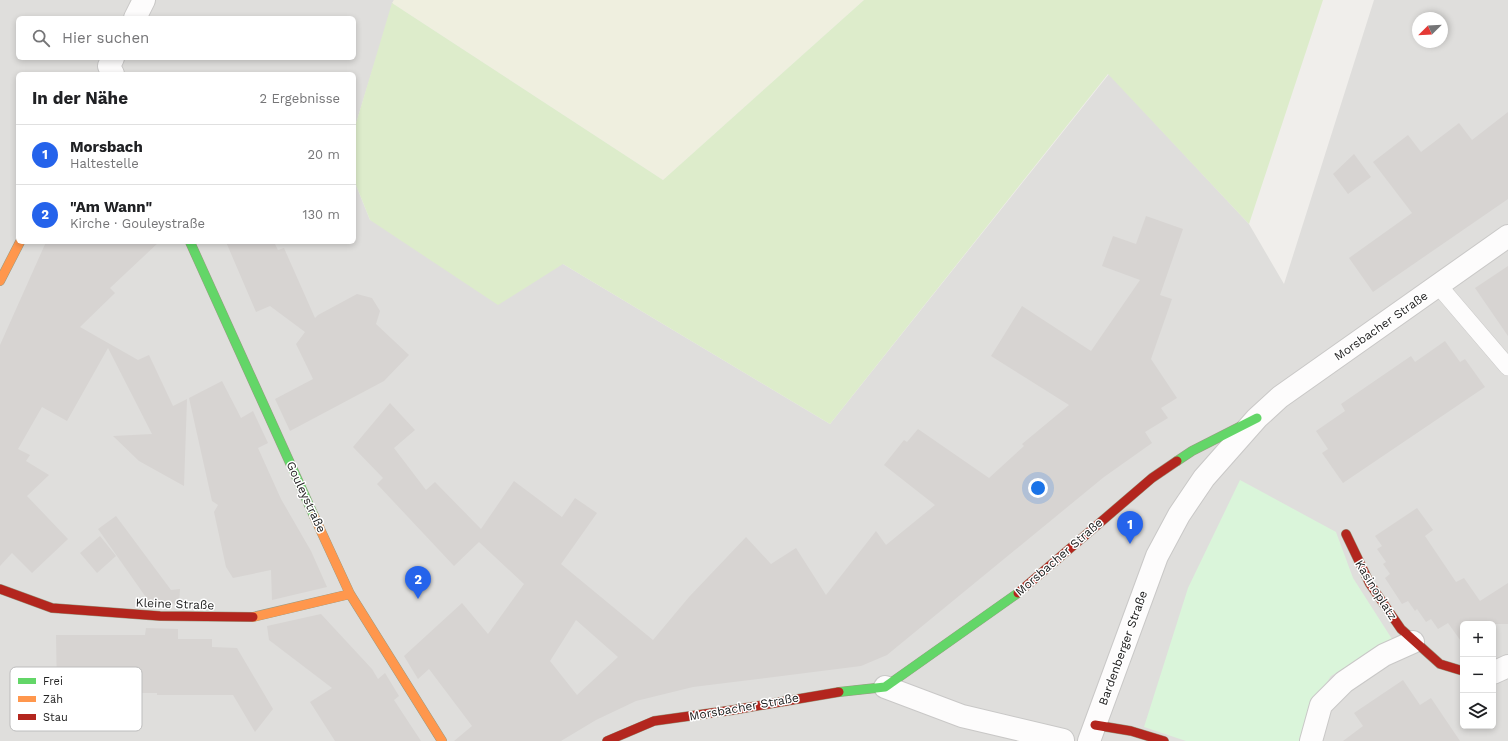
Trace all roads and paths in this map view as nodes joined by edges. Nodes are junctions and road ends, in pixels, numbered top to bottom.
1 (144, 0) edge
2 (136, 16) edge
3 (1508, 236) edge
4 (19, 244) edge
5 (191, 244) edge
6 (1, 276) edge
7 (1438, 285) junction
8 (1508, 367) edge
9 (1257, 418) junction
10 (1346, 534) dead end
11 (1157, 556) joint
12 (0, 589) edge
13 (350, 594) junction
14 (1413, 642) junction
15 (1508, 666) edge
16 (1460, 670) edge
17 (1496, 672) edge
18 (885, 687) junction
19 (1092, 733) edge
20 (1064, 740) dead end
21 (442, 741) edge
22 (607, 741) edge
23 (1164, 741) edge
24 (1311, 741) edge

1 - 2 street
3 - 7 street, Morsbacher Straße
4 - 6 street
5 - 13 street, Gouleystraße
7 - 8 lane
7 - 9 street, Morsbacher Straße
9 - 11 street, Morsbacher Straße
9 - 18 street, Morsbacher Straße
10 - 14 street, Kasinoplatz
11 - 19 street, Bardenberger Straße
12 - 13 street, Kleine Straße
13 - 21 street, Gouleystraße
14 - 16 street, Kasinoplatz
14 - 24 street
15 - 17 street
18 - 20 street, Morsbacher Straße
18 - 22 street, Morsbacher Straße
19 - 23 street

